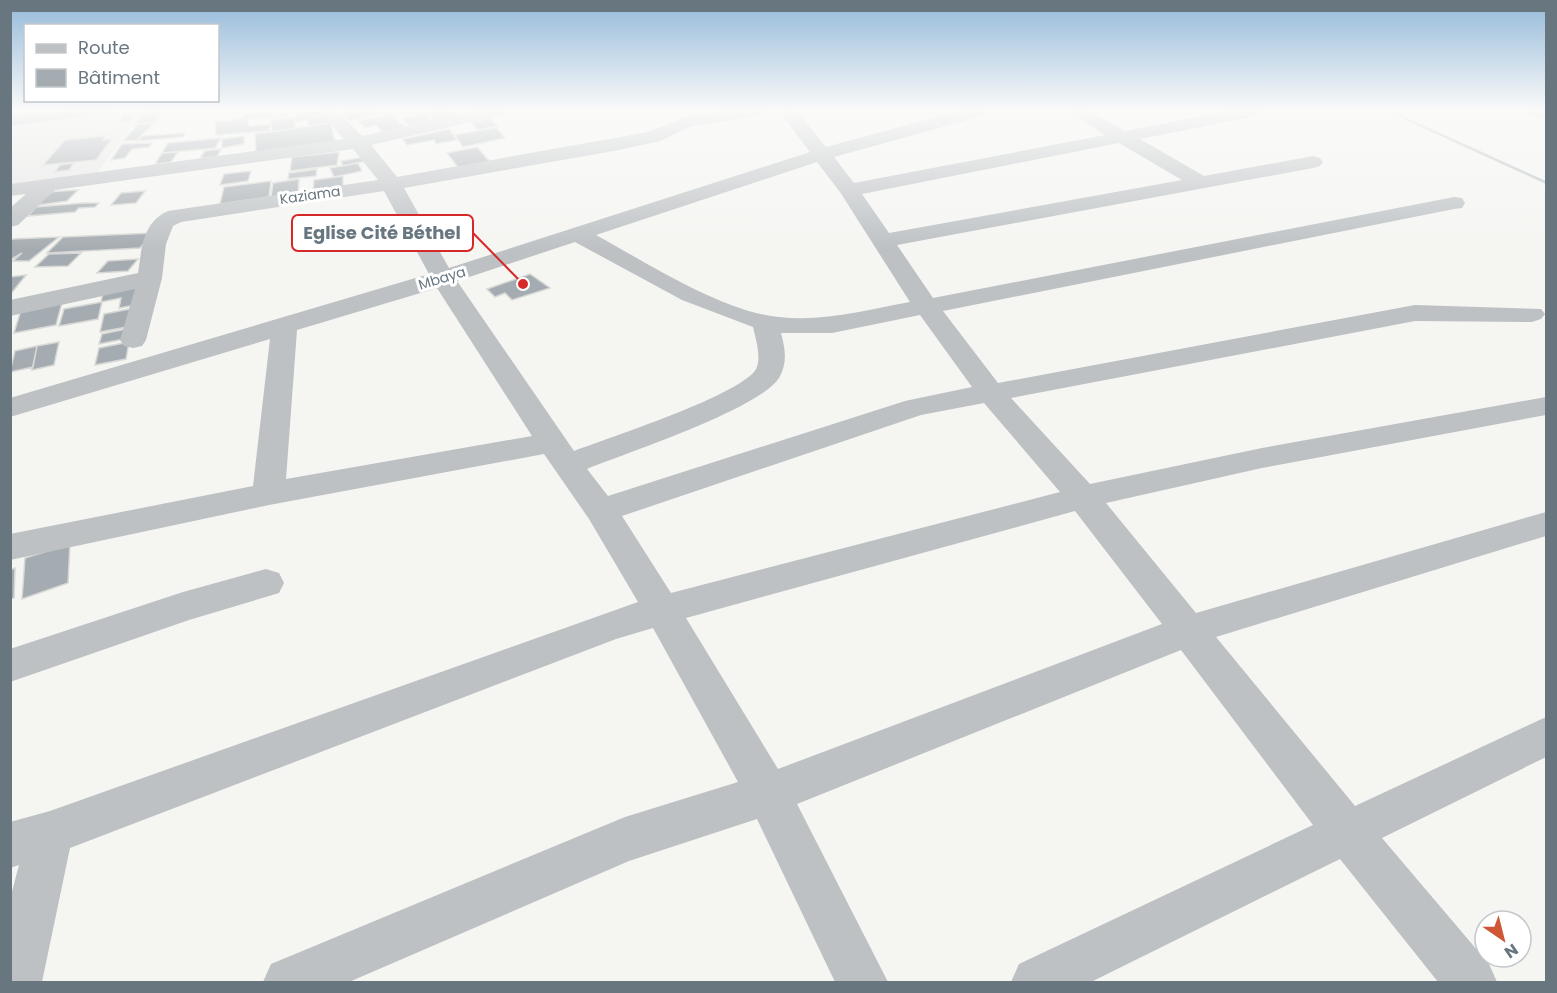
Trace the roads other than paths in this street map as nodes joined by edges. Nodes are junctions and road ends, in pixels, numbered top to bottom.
1 (253, 157) edge
2 (371, 157) edge
3 (543, 157) edge
4 (813, 157) edge
5 (822, 157) edge
6 (1018, 157) edge
7 (1158, 157) edge
8 (1313, 162) dead end
9 (1202, 183) junction
10 (391, 184) junction
11 (46, 186) junction
12 (10, 190) edge
13 (849, 190) junction
14 (1454, 203) dead end
15 (10, 220) edge
16 (579, 235) junction
17 (881, 241) junction
18 (150, 278) junction
19 (443, 278) junction
20 (925, 305) junction
21 (10, 308) edge
22 (1532, 314) dead end
23 (764, 322) junction
24 (284, 327) junction
25 (133, 340) dead end
26 (990, 392) junction
27 (1546, 406) edge
28 (10, 408) edge
29 (559, 453) junction
30 (269, 494) junction
31 (1083, 497) junction
32 (602, 511) junction
33 (1546, 524) edge
34 (10, 547) edge
35 (266, 583) dead end
36 (662, 610) junction
37 (1189, 630) junction
38 (10, 666) edge
39 (1546, 736) edge
40 (768, 794) junction
41 (1347, 832) junction
42 (30, 839) edge
43 (16, 982) edge
44 (289, 982) edge
45 (862, 982) edge
46 (1037, 982) edge
47 (1470, 982) edge

1 - 11 street
2 - 10 street
3 - 10 street, Kaziama
4 - 16 street, Mbaya
5 - 13 street
6 - 13 street
7 - 9 street
8 - 9 street
9 - 17 street
10 - 18 street, Kaziama
10 - 19 street
11 - 12 street
11 - 15 street
13 - 17 street
14 - 20 street
16 - 19 street, Mbaya
16 - 23 street
17 - 20 street
18 - 21 street
18 - 25 street, Kaziama
19 - 24 street, Mbaya
19 - 29 street
20 - 23 street
20 - 26 street
22 - 26 street
23 - 29 street
24 - 28 street, Mbaya
24 - 30 street
26 - 31 street
26 - 32 street
27 - 31 street
29 - 30 street
29 - 32 street
30 - 34 street
31 - 36 street
31 - 37 street
32 - 36 street
33 - 37 street
35 - 38 street
36 - 40 street
36 - 42 street
37 - 40 street
37 - 41 street
39 - 41 street
40 - 44 street
40 - 45 street
41 - 46 street
41 - 47 street
42 - 43 street

